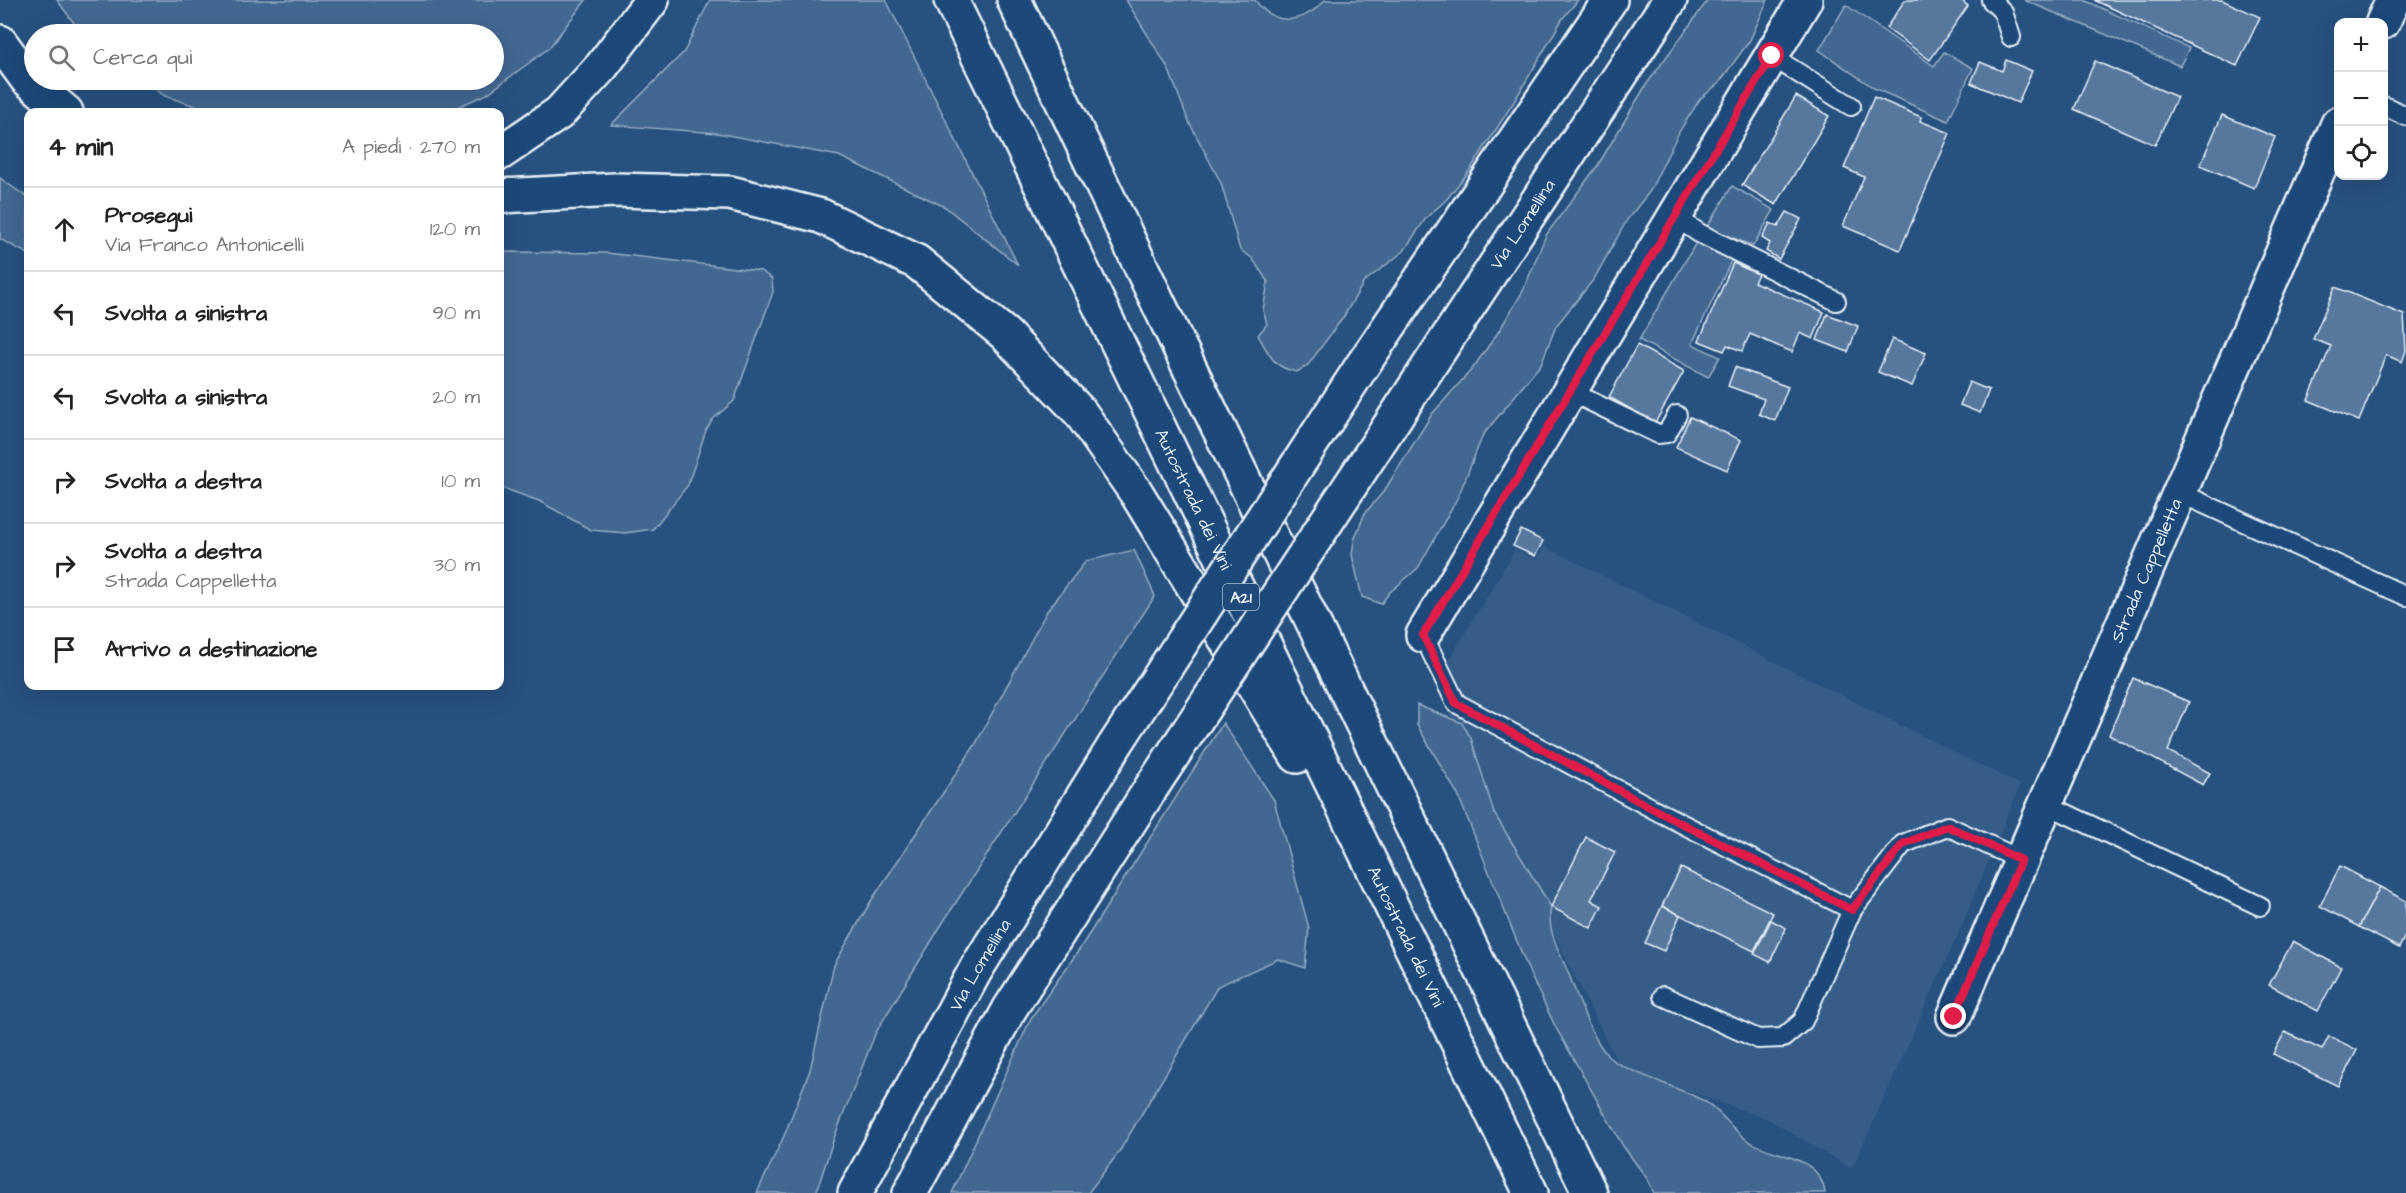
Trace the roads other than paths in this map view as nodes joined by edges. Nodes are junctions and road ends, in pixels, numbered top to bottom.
1 (652, 0) edge
2 (951, 0) edge
3 (1014, 0) edge
4 (1038, 0) edge
5 (1610, 0) edge
6 (1670, 0) edge
7 (1805, 0) edge
8 (1991, 0) edge
9 (2393, 0) edge
10 (2385, 18) edge
11 (2011, 37) dead end
12 (0, 42) edge
13 (1772, 56) junction
14 (24, 75) edge
15 (40, 90) edge
16 (1851, 106) dead end
17 (61, 108) edge
18 (2388, 108) edge
19 (2406, 116) edge
20 (2337, 126) edge
21 (504, 150) edge
22 (504, 196) edge
23 (1674, 216) junction
24 (1836, 301) dead end
25 (1176, 340) junction
26 (1569, 391) junction
27 (1677, 415) dead end
28 (2180, 493) junction
29 (2406, 596) edge
30 (1423, 635) joint
31 (2046, 804) junction
32 (2021, 860) junction
33 (2260, 906) dead end
34 (1852, 910) junction
35 (1398, 922) junction
36 (1663, 996) dead end
37 (1954, 1017) dead end
38 (855, 1193) edge
39 (910, 1193) edge
40 (1531, 1193) edge
41 (1590, 1193) edge

1 - 21 main road
2 - 35 main road, Autostrada dei Vini / A21
3 - 25 main road
4 - 25 main road
5 - 38 main road, Via Lomellina, bridge
6 - 39 main road, Via Lomellina, bridge
7 - 13 main road
8 - 11 lane
9 - 10 main road
12 - 14 main road
13 - 16 lane
13 - 23 main road
15 - 17 main road
18 - 19 lane
20 - 28 main road, Strada Cappelletta
22 - 35 main road
23 - 24 lane
23 - 26 main road
25 - 41 main road
26 - 27 lane
26 - 30 main road
28 - 29 lane
28 - 31 main road, Strada Cappelletta
30 - 34 lane
31 - 32 main road, Strada Cappelletta
31 - 33 lane
32 - 34 lane
32 - 37 main road, Strada Cappelletta
34 - 36 lane
35 - 40 main road, Autostrada dei Vini / A21

